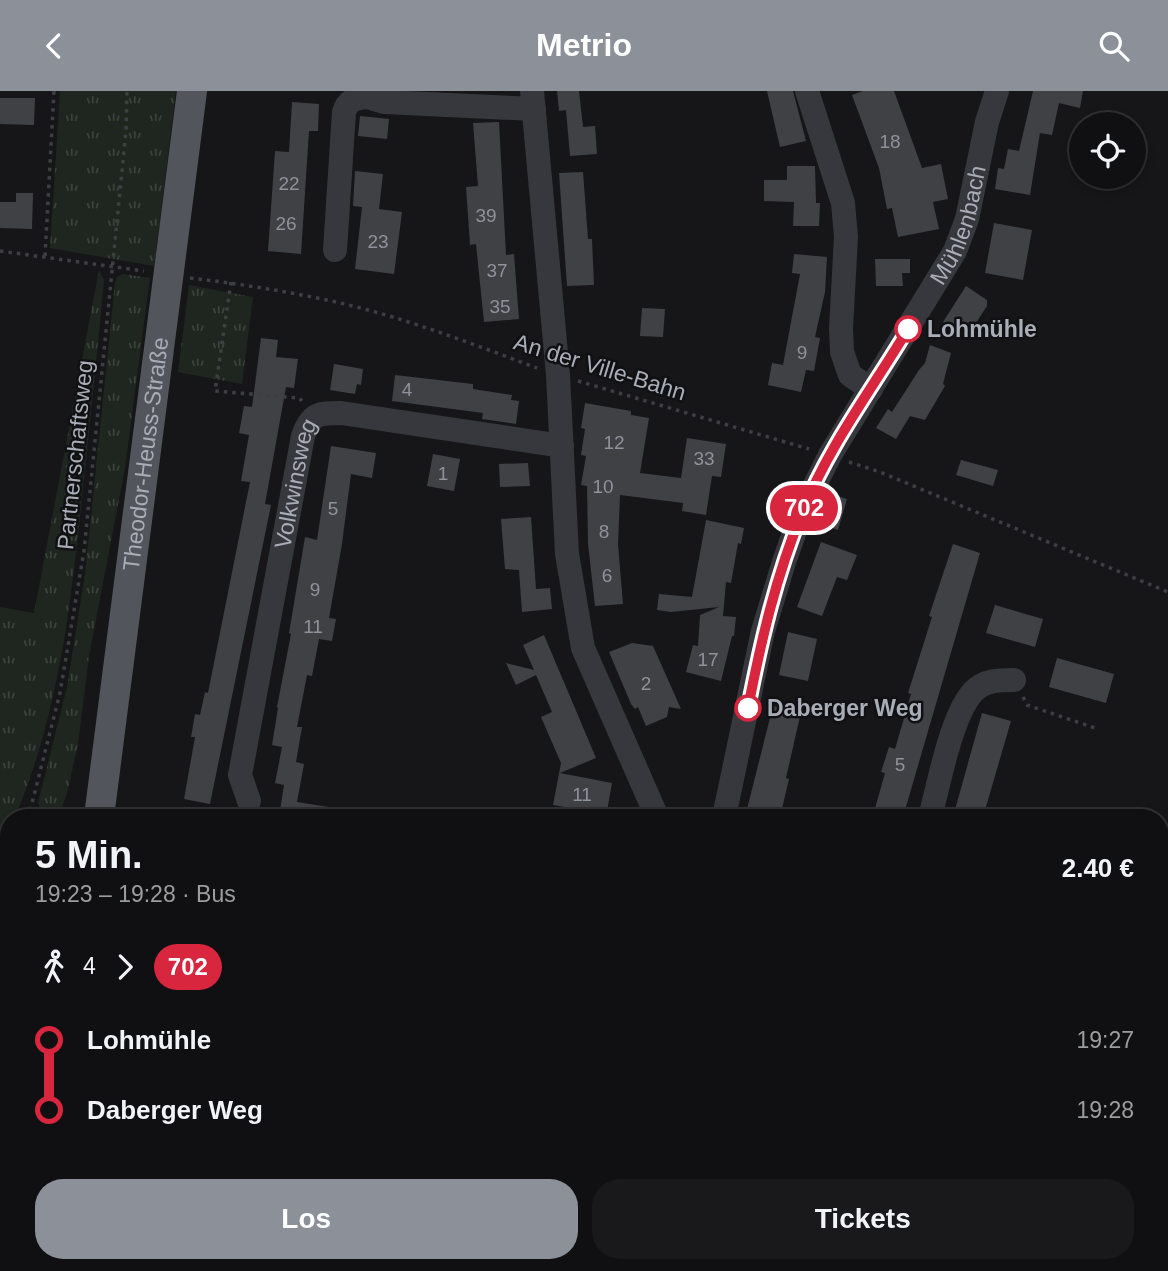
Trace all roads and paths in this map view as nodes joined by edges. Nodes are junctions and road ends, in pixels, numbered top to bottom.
1 (54, 91) edge
2 (127, 91) edge
3 (192, 91) edge
4 (807, 91) edge
5 (997, 91) edge
6 (367, 94) edge
7 (533, 100) edge
8 (335, 250) dead end
9 (0, 251) edge
10 (45, 256) junction
11 (111, 266) junction
12 (170, 276) junction
13 (231, 282) junction
14 (558, 375) junction
15 (871, 389) junction
16 (317, 415) junction
17 (562, 446) junction
18 (830, 455) junction
19 (1168, 592) edge
20 (1014, 680) joint
21 (1098, 729) dead end
22 (105, 799) edge
23 (249, 801) dead end
24 (31, 809) edge
25 (654, 809) edge
26 (726, 809) edge
27 (932, 809) edge

1 - 10 path
2 - 11 path, Partnerschaftsweg
3 - 12 main road, Theodor-Heuss-Straße
4 - 15 street
5 - 15 street, Mühlenbach
6 - 7 street
6 - 8 street
7 - 14 street
9 - 10 path, An der Ville-Bahn
10 - 11 path, An der Ville-Bahn
11 - 12 path, An der Ville-Bahn
11 - 24 path, Partnerschaftsweg
12 - 13 path, An der Ville-Bahn
12 - 22 main road, Theodor-Heuss-Straße
13 - 14 path, An der Ville-Bahn
13 - 16 path
14 - 17 street
14 - 18 path, An der Ville-Bahn
15 - 18 street, Mühlenbach
16 - 17 street, Volkwinsweg
16 - 23 street, Volkwinsweg
17 - 25 street
18 - 19 path, An der Ville-Bahn
18 - 26 street, Mühlenbach
20 - 21 path
20 - 27 street

